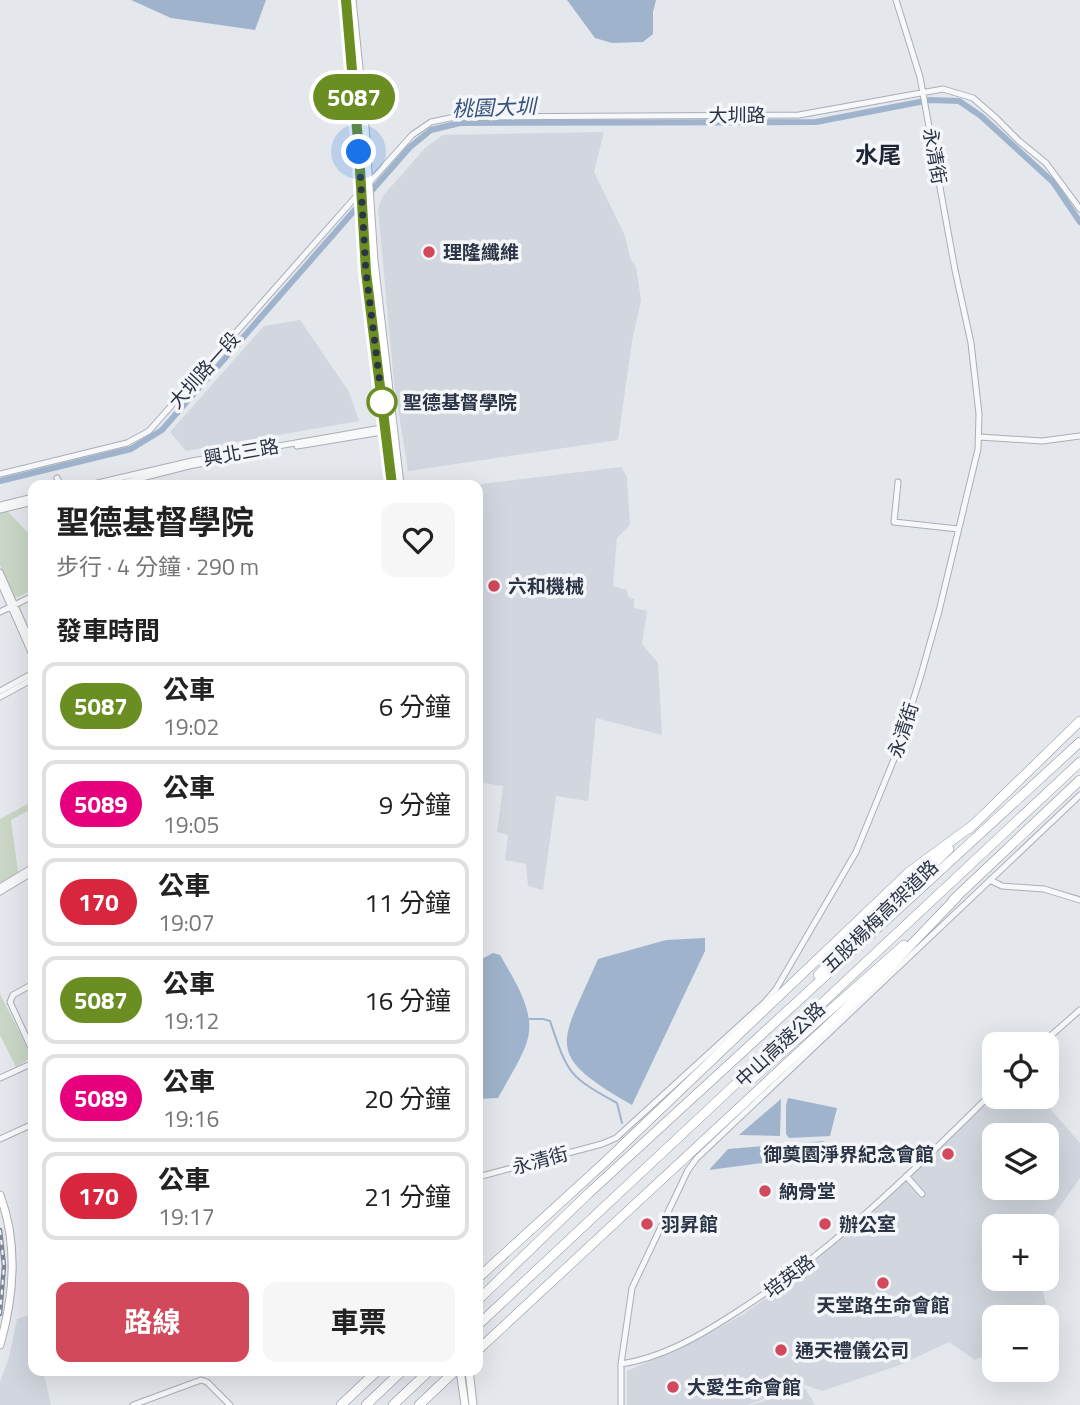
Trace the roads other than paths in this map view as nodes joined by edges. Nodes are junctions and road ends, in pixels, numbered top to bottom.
1 (345, 0) edge
2 (352, 0) edge
3 (896, 0) edge
4 (923, 93) junction
5 (369, 183) junction
6 (360, 192) junction
7 (1080, 208) edge
8 (388, 429) junction
9 (1080, 436) edge
10 (979, 437) junction
11 (0, 474) edge
12 (128, 480) edge
13 (392, 480) edge
14 (399, 480) edge
15 (898, 482) dead end
16 (28, 501) edge
17 (0, 508) edge
18 (958, 529) junction
19 (0, 572) edge
20 (0, 582) edge
21 (28, 598) edge
22 (12, 605) junction
23 (0, 612) edge
24 (28, 636) edge
25 (28, 645) edge
26 (28, 676) edge
27 (28, 682) edge
28 (0, 691) edge
29 (0, 697) edge
30 (1080, 721) edge
31 (1080, 742) edge
32 (1080, 762) edge
33 (1080, 780) edge
34 (1080, 795) edge
35 (973, 825) junction
36 (28, 872) edge
37 (990, 880) junction
38 (0, 890) edge
39 (957, 897) junction
40 (1080, 900) edge
41 (28, 987) edge
42 (1080, 1010) edge
43 (1055, 1032) edge
44 (28, 1041) edge
45 (28, 1065) edge
46 (0, 1078) edge
47 (982, 1102) edge
48 (679, 1111) junction
49 (28, 1126) edge
50 (0, 1139) edge
51 (665, 1153) junction
52 (906, 1175) junction
53 (483, 1176) edge
54 (922, 1194) dead end
55 (0, 1195) edge
56 (483, 1273) edge
57 (483, 1295) edge
58 (483, 1320) edge
59 (0, 1345) edge
60 (483, 1345) edge
61 (621, 1364) junction
62 (372, 1376) edge
63 (397, 1376) edge
64 (424, 1376) edge
65 (451, 1376) edge
66 (456, 1376) edge
67 (470, 1376) edge
68 (133, 1405) edge
69 (230, 1405) edge
70 (341, 1405) edge
71 (366, 1405) edge
72 (393, 1405) edge
73 (419, 1405) edge
74 (465, 1405) edge
75 (473, 1405) edge
76 (621, 1405) edge

1 - 6 main road
2 - 5 main road
3 - 4 street, 永清街
4 - 5 street, 大圳路
4 - 7 street, 大圳路
4 - 10 street, 永清街
5 - 8 main road
6 - 8 main road
6 - 11 street, 大圳路一段
8 - 12 street, 興北三路
8 - 13 main road
8 - 14 main road
9 - 10 street
10 - 18 street, 永清街
15 - 18 street
16 - 17 street
18 - 53 street, 永清街
19 - 22 street
20 - 22 street
21 - 22 street
22 - 23 street
22 - 24 street
22 - 25 street
26 - 28 street
27 - 29 street
30 - 35 highway, 五股楊梅高架道路
31 - 48 highway, 中山高速公路
32 - 51 highway, 中山高速公路
33 - 39 highway, 五股楊梅高架道路
34 - 37 street
35 - 48 highway, 五股楊梅高架道路
35 - 56 highway
36 - 38 street
37 - 40 street
37 - 61 street
39 - 51 highway, 五股楊梅高架道路
39 - 60 highway
41 - 44 street
42 - 43 street
45 - 46 street
47 - 52 street, 培英路
48 - 57 highway, 中山高速公路
49 - 50 street
51 - 58 highway, 中山高速公路
52 - 54 street
52 - 61 street, 培英路
55 - 59 main road
61 - 76 street
62 - 70 highway
63 - 71 highway
64 - 72 highway
65 - 73 highway
66 - 74 main road
67 - 75 main road
68 - 69 street

